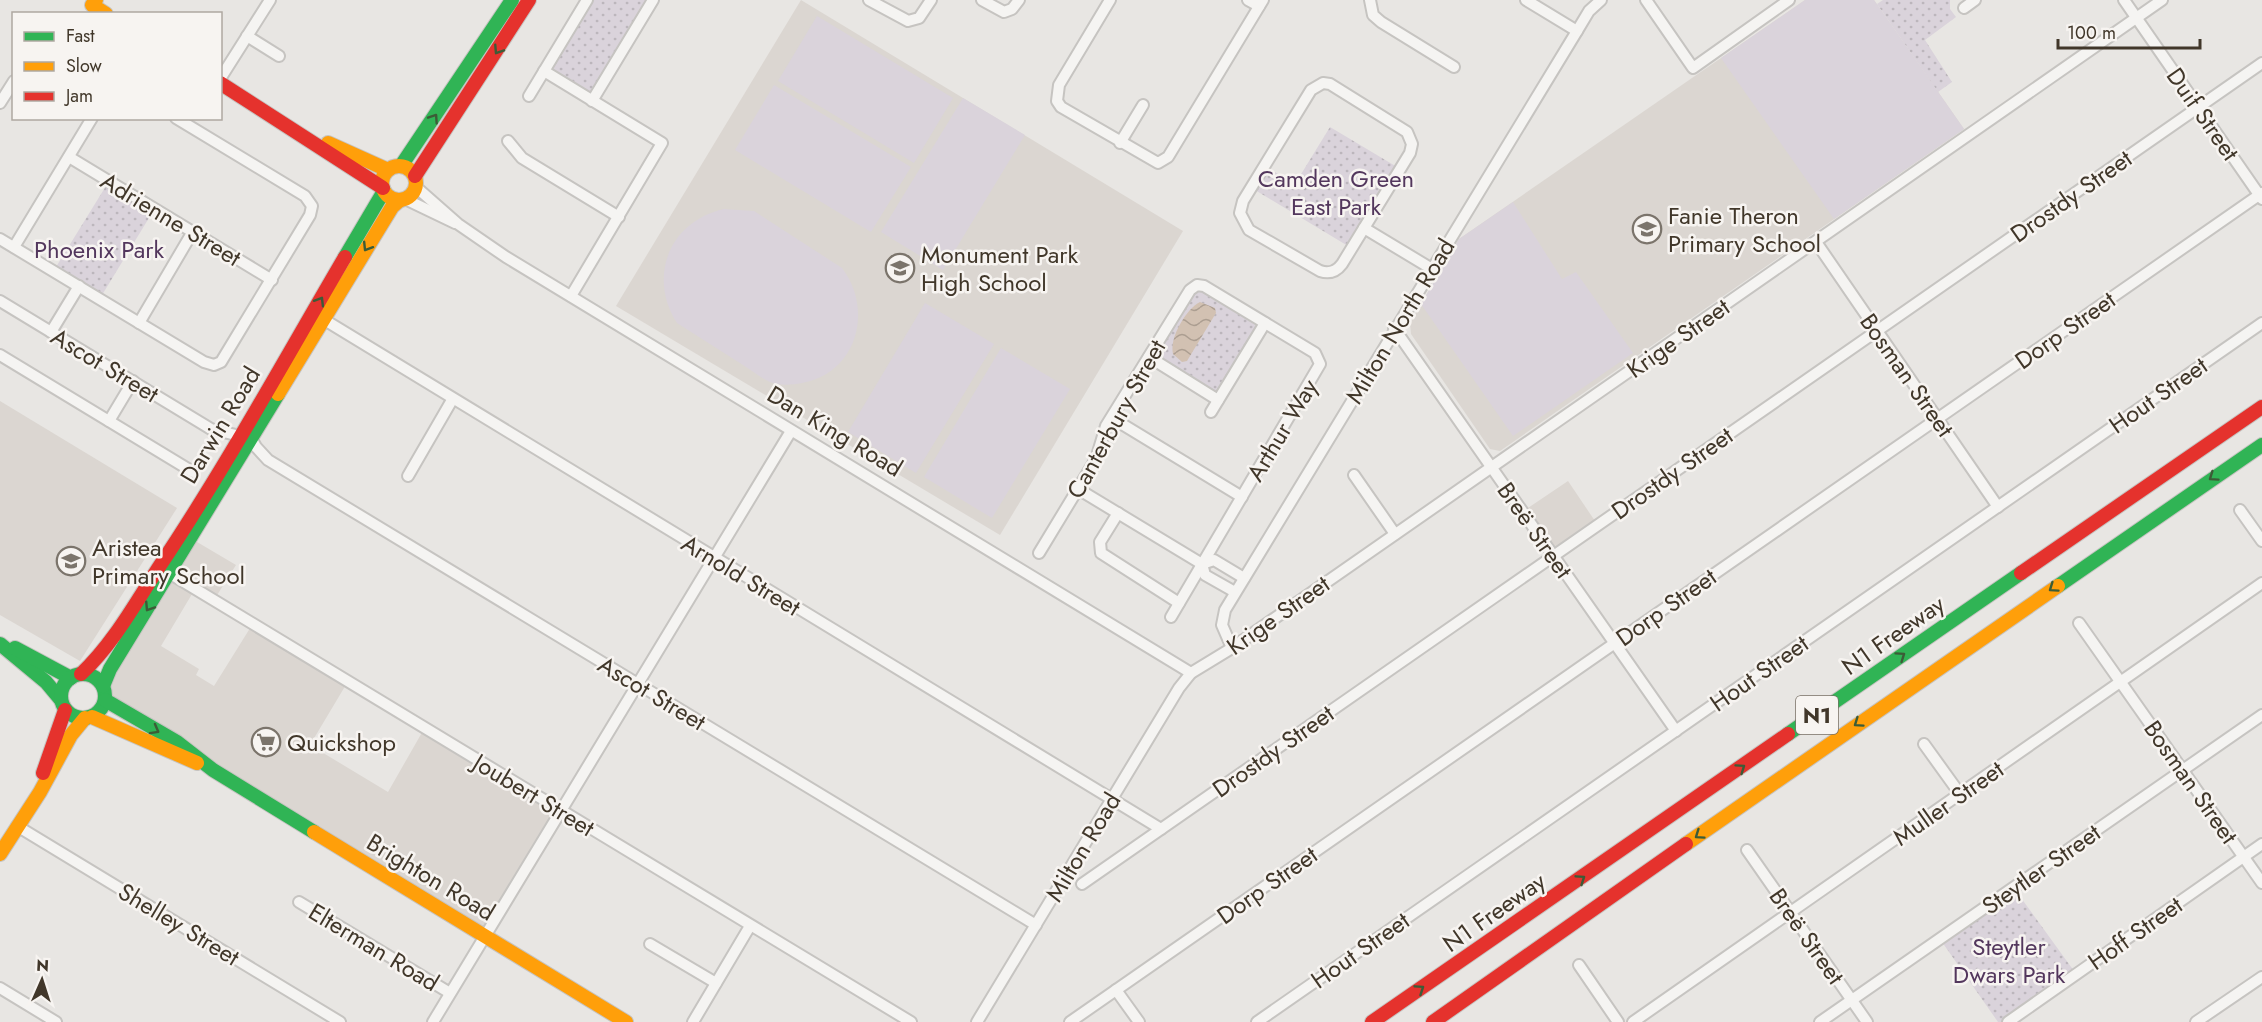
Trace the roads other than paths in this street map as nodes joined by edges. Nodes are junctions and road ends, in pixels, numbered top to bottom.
1 (270, 0) edge
2 (512, 0) edge
3 (529, 0) edge
4 (587, 0) edge
5 (653, 0) edge
6 (869, 0) edge
7 (932, 0) edge
8 (982, 0) edge
9 (1019, 0) edge
10 (1110, 0) edge
11 (1248, 0) edge
12 (1370, 0) edge
13 (1526, 0) edge
14 (1601, 0) edge
15 (1646, 0) edge
16 (1789, 0) edge
17 (1975, 0) edge
18 (2124, 0) edge
19 (2162, 0) edge
20 (90, 2) edge
21 (1261, 3) edge
22 (1964, 8) dead end
23 (102, 12) edge
24 (2136, 17) junction
25 (1577, 31) junction
26 (248, 36) junction
27 (279, 56) dead end
28 (2262, 63) edge
29 (1454, 67) dead end
30 (544, 71) junction
31 (222, 78) edge
32 (222, 82) edge
33 (12, 84) edge
34 (529, 96) dead end
35 (592, 101) junction
36 (0, 103) edge
37 (1143, 105) dead end
38 (2198, 107) junction
39 (91, 120) edge
40 (179, 120) edge
41 (303, 134) junction
42 (508, 141) dead end
43 (1120, 143) junction
44 (69, 157) junction
45 (394, 168) junction
46 (415, 182) junction
47 (384, 189) junction
48 (2261, 196) edge
49 (403, 199) junction
50 (619, 217) junction
51 (458, 224) junction
52 (1364, 228) junction
53 (192, 233) junction
54 (0, 239) edge
55 (1816, 242) junction
56 (14, 247) junction
57 (1432, 269) junction
58 (272, 280) junction
59 (78, 286) junction
60 (1194, 286) joint
61 (571, 296) junction
62 (0, 301) edge
63 (322, 319) junction
64 (139, 323) junction
65 (1265, 323) junction
66 (2262, 323) edge
67 (1395, 328) junction
68 (1876, 331) junction
69 (51, 332) junction
70 (0, 355) edge
71 (1149, 357) junction
72 (133, 381) junction
73 (452, 400) junction
74 (1218, 400) junction
75 (2262, 407) edge
76 (1211, 412) dead end
77 (1112, 418) junction
78 (1938, 419) junction
79 (109, 421) junction
80 (211, 429) junction
81 (790, 430) junction
82 (245, 437) junction
83 (2262, 445) edge
84 (236, 454) junction
85 (268, 460) junction
86 (1491, 467) junction
87 (193, 471) dead end
88 (1354, 475) dead end
89 (408, 476) dead end
90 (1078, 489) junction
91 (1242, 497) junction
92 (1998, 507) junction
93 (2240, 510) dead end
94 (1118, 513) junction
95 (1395, 534) junction
96 (2262, 541) edge
97 (1039, 553) dead end
98 (1554, 556) junction
99 (713, 558) junction
100 (1202, 564) junction
101 (158, 567) junction
102 (171, 574) junction
103 (1244, 578) junction
104 (2262, 583) edge
105 (1235, 592) junction
106 (1179, 603) junction
107 (1171, 617) dead end
108 (2079, 623) dead end
109 (0, 642) edge
110 (1614, 644) junction
111 (1232, 648) junction
112 (1191, 673) junction
113 (76, 676) junction
114 (2120, 682) junction
115 (637, 684) junction
116 (104, 693) junction
117 (63, 705) junction
118 (2262, 715) edge
119 (89, 718) junction
120 (1676, 731) junction
121 (1924, 744) dead end
122 (213, 770) junction
123 (2182, 770) junction
124 (1960, 794) junction
125 (1112, 799) junction
126 (29, 808) junction
127 (562, 811) junction
128 (17, 826) junction
129 (1161, 829) junction
130 (2262, 844) edge
131 (1747, 849) dead end
132 (0, 854) edge
133 (2244, 857) junction
134 (2262, 883) edge
135 (1082, 884) dead end
136 (298, 902) dead end
137 (1791, 912) junction
138 (750, 926) junction
139 (1036, 926) junction
140 (485, 936) junction
141 (650, 944) dead end
142 (1580, 965) dead end
143 (2262, 977) edge
144 (716, 983) junction
145 (0, 988) edge
146 (1116, 990) junction
147 (450, 993) junction
148 (1852, 1000) junction
149 (56, 1022) edge
150 (340, 1022) edge
151 (433, 1022) edge
152 (626, 1022) edge
153 (693, 1022) edge
154 (910, 1022) edge
155 (977, 1022) edge
156 (1070, 1022) edge
157 (1139, 1022) edge
158 (1257, 1022) edge
159 (1372, 1022) edge
160 (1433, 1022) edge
161 (1618, 1022) edge
162 (1634, 1022) edge
163 (1820, 1022) edge
164 (1867, 1022) edge
165 (2008, 1022) edge
166 (2196, 1022) edge

1 - 26 street
45 -> 2 main road
3 -> 46 main road
4 - 30 street
5 - 35 street
6 - 7 street
8 - 9 street
10 - 43 street
11 - 21 street
12 - 29 street
13 - 25 street
14 - 25 street, Milton North Road
15 - 16 street
17 - 22 street
18 - 24 street, Duif Street
19 - 24 street, Krige Street
20 - 23 main road
21 - 43 street
24 - 38 street, Duif Street
24 - 55 street, Krige Street
25 - 57 street, Milton North Road
26 - 27 street
26 - 31 street
28 - 38 street, Drostdy Street
30 - 34 street
30 - 35 street
32 - 41 main road
33 - 36 street
35 - 50 street
37 - 43 street
38 - 48 street, Duif Street
38 - 68 street, Drostdy Street
39 - 44 street
40 - 58 street
41 - 45 main road
41 - 47 main road
42 - 50 street
44 - 53 street, Adrienne Street
44 - 56 street
45 - 46 main road
45 - 47 main road
46 - 49 main road
46 - 51 street, Dan King Road
47 - 49 main road
82 -> 47 main road, Darwin Road
48 - 78 street, Dorp Street
49 - 51 street, Dan King Road
49 -> 63 main road, Darwin Road
50 - 61 street
51 - 61 street, Dan King Road
52 - 52 street
52 - 57 street
53 - 58 street, Adrienne Street
53 - 64 street
54 - 56 street
55 - 68 street, Bosman Street
55 - 86 street, Krige Street
56 - 59 street
57 - 67 street, Milton North Road
58 - 64 street
59 - 64 street
59 - 69 street
60 - 65 street, Arthur Way
60 - 71 street, Canterbury Street
61 - 81 street, Dan King Road
62 - 69 street, Ascot Street
63 - 73 street, Arnold Street
63 - 82 main road, Darwin Road
65 - 74 street
65 - 91 street, Arthur Way
66 - 92 street, Hout Street
67 - 86 street, Breë Street
67 - 103 street, Milton North Road
68 - 78 street, Bosman Street
68 - 98 street, Drostdy Street
69 - 72 street, Ascot Street
70 - 79 street
71 - 74 street
71 - 77 street, Canterbury Street
72 - 79 street
72 - 80 street, Ascot Street
73 - 89 street
73 - 99 street, Arnold Street
74 - 76 street
159 -> 75 main road, N1 Freeway / N1
77 - 90 street, Canterbury Street
77 - 91 street
78 - 92 street, Bosman Street
78 - 110 street, Dorp Street
79 - 87 street
80 - 82 street, Ascot Street
80 - 84 street, Ascot Street
81 - 99 street
81 - 112 street, Dan King Road
82 - 84 main road, Darwin Road
82 - 85 street, Ascot Street
83 -> 160 main road, N1
84 - 85 street, Ascot Street
84 - 101 main road, Darwin Road
84 - 102 main road, Darwin Road
85 - 115 street, Ascot Street
86 - 95 street, Krige Street
86 - 98 street, Breë Street
88 - 95 street
90 - 94 street
90 - 97 street, Canterbury Street
91 - 100 street, Arthur Way
92 - 120 street, Hout Street
93 - 96 street
94 - 100 street
94 - 106 street
95 - 111 street, Krige Street
98 - 110 street, Breë Street
98 - 129 street, Drostdy Street
99 - 115 street
99 - 125 street, Arnold Street
100 - 103 street
100 - 105 street
100 - 106 street, Arthur Way
101 - 102 street, Joubert Street
101 - 113 main road, Darwin Road
102 -> 116 main road, Darwin Road
102 - 127 street, Joubert Street
103 - 105 street, Milton North Road
104 - 114 street, Muller Street
105 - 111 street, Milton North Road
106 - 107 street, Arthur Way
108 - 114 street, Bosman Street
109 - 113 main road
109 - 117 main road
110 - 120 street, Breë Street
110 - 146 street, Dorp Street
111 - 112 street, Krige Street
112 - 125 street, Milton Road
113 - 116 main road
113 - 117 main road
114 - 123 street, Bosman Street
114 - 124 street, Muller Street
115 - 127 street
115 - 139 street, Ascot Street
116 - 119 main road
116 -> 122 main road, Brighton Road
117 - 119 main road
117 - 126 main road
118 - 123 street, Steytler Street
119 - 122 main road, Brighton Road
119 - 126 main road
120 - 158 street, Hout Street
121 - 124 street
122 - 140 main road, Brighton Road
123 - 133 street, Bosman Street
123 - 148 street, Steytler Street
124 - 137 street, Muller Street
125 - 129 street, Arnold Street
125 - 139 street, Milton Road
126 - 128 main road
127 - 138 street, Joubert Street
127 - 140 street
128 - 132 main road
128 - 150 street, Shelley Street
129 - 135 street, Drostdy Street
130 - 133 street, Hoff Street
131 - 137 street, Breë Street
133 - 134 street, Bosman Street
133 - 165 street, Hoff Street
136 - 147 street, Elterman Road
137 - 148 street, Breë Street
137 - 162 street, Muller Street
138 - 144 street
138 - 154 street, Joubert Street
139 - 155 street, Milton Road
140 - 147 street
140 - 152 main road, Brighton Road
141 - 144 street
142 - 161 street
143 - 166 street
144 - 153 street
145 - 149 street
146 - 156 street, Dorp Street
146 - 157 street
147 - 151 street
148 - 163 street, Steytler Street
148 - 164 street, Breë Street

